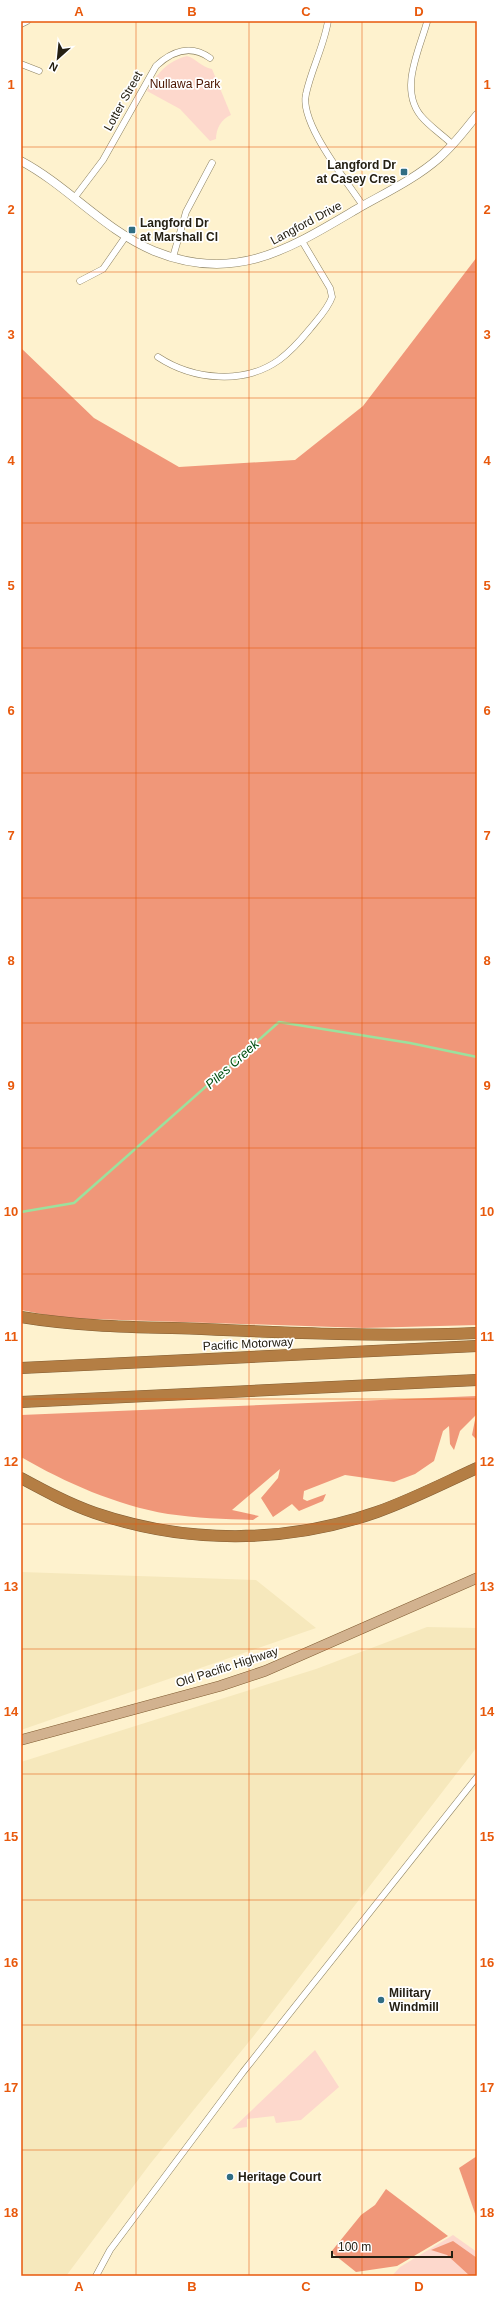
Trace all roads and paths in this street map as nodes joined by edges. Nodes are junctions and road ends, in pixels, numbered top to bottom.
1 (26, 21) edge
2 (328, 21) edge
3 (427, 22) edge
4 (21, 24) edge
5 (210, 58) dead end
6 (21, 64) edge
7 (39, 71) dead end
8 (477, 115) edge
9 (453, 145) junction
10 (21, 161) edge
11 (212, 163) dead end
12 (75, 197) junction
13 (363, 206) junction
14 (126, 236) junction
15 (302, 242) junction
16 (172, 258) junction
17 (80, 281) dead end
18 (158, 356) dead end
19 (21, 1317) edge
20 (477, 1333) edge
21 (477, 1346) edge
22 (21, 1368) edge
23 (477, 1380) edge
24 (21, 1402) edge
25 (477, 1468) edge
26 (21, 1478) edge
27 (477, 1578) edge
28 (21, 1740) edge
29 (477, 1777) edge
30 (96, 2276) edge

1 - 4 street
2 - 13 street
3 - 9 street
5 - 12 street, Lotter Street
6 - 7 street
8 - 9 street, Langford Drive
9 - 13 street, Langford Drive
10 - 12 street, Langford Drive
11 - 16 street
12 - 14 street, Langford Drive
13 - 15 street, Langford Drive
14 - 16 street, Langford Drive
14 - 17 street
15 - 16 street, Langford Drive
15 - 18 street
19 - 20 highway
21 - 22 highway, Pacific Motorway
23 - 24 highway
25 - 26 highway
27 - 28 main road, Old Pacific Highway
29 - 30 street

